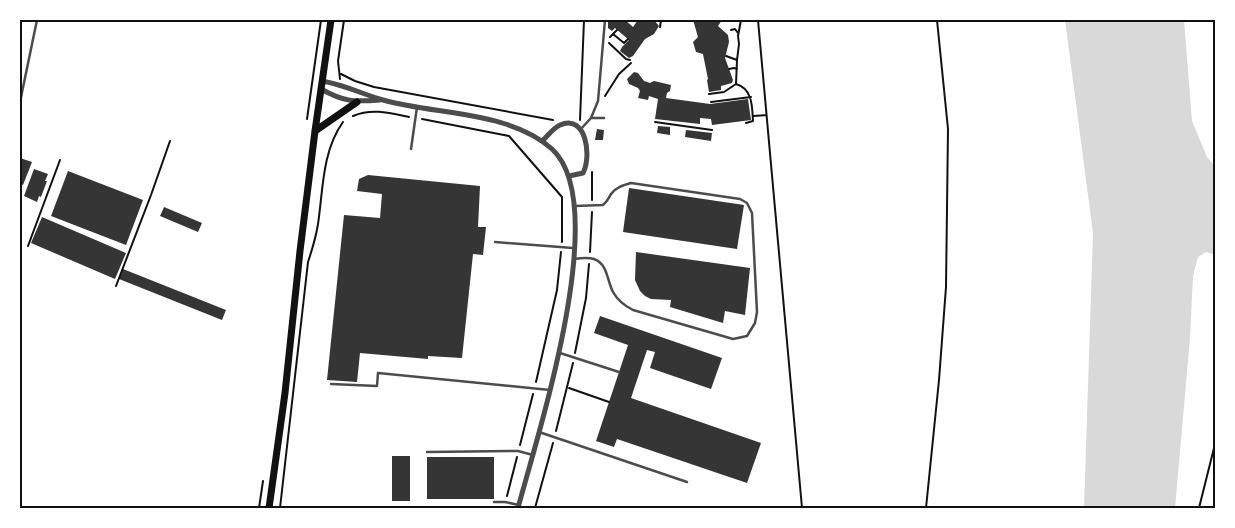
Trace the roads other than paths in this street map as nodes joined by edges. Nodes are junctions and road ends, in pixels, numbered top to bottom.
1 (37, 20) edge
2 (331, 20) edge
3 (605, 20) edge
4 (322, 85) junction
5 (383, 100) junction
6 (20, 102) edge
7 (357, 102) junction
8 (417, 107) junction
9 (590, 118) junction
10 (604, 118) dead end
11 (581, 127) junction
12 (315, 131) junction
13 (542, 141) junction
14 (411, 149) dead end
15 (569, 176) junction
16 (575, 206) junction
17 (495, 242) dead end
18 (574, 248) junction
19 (573, 259) junction
20 (560, 353) junction
21 (619, 372) dead end
22 (331, 384) dead end
23 (551, 390) junction
24 (539, 432) junction
25 (427, 452) dead end
26 (533, 455) junction
27 (687, 482) dead end
28 (494, 502) dead end
29 (518, 506) edge
30 (269, 508) edge

1 - 6 lane
2 - 4 main road
3 - 9 lane
4 - 5 street
4 - 7 street
4 - 12 main road
5 - 7 street
5 - 8 street
7 - 12 main road
8 - 13 street
8 - 14 lane
9 - 10 lane
9 - 11 lane
11 - 13 street
11 - 15 street
12 - 30 main road
13 - 15 street
15 - 16 street
16 - 18 street
16 - 19 lane
17 - 18 lane
18 - 19 street
19 - 20 street
20 - 21 lane
20 - 23 street
22 - 23 lane
23 - 24 street
24 - 26 street
24 - 27 lane
25 - 26 lane
26 - 29 street
28 - 29 lane

